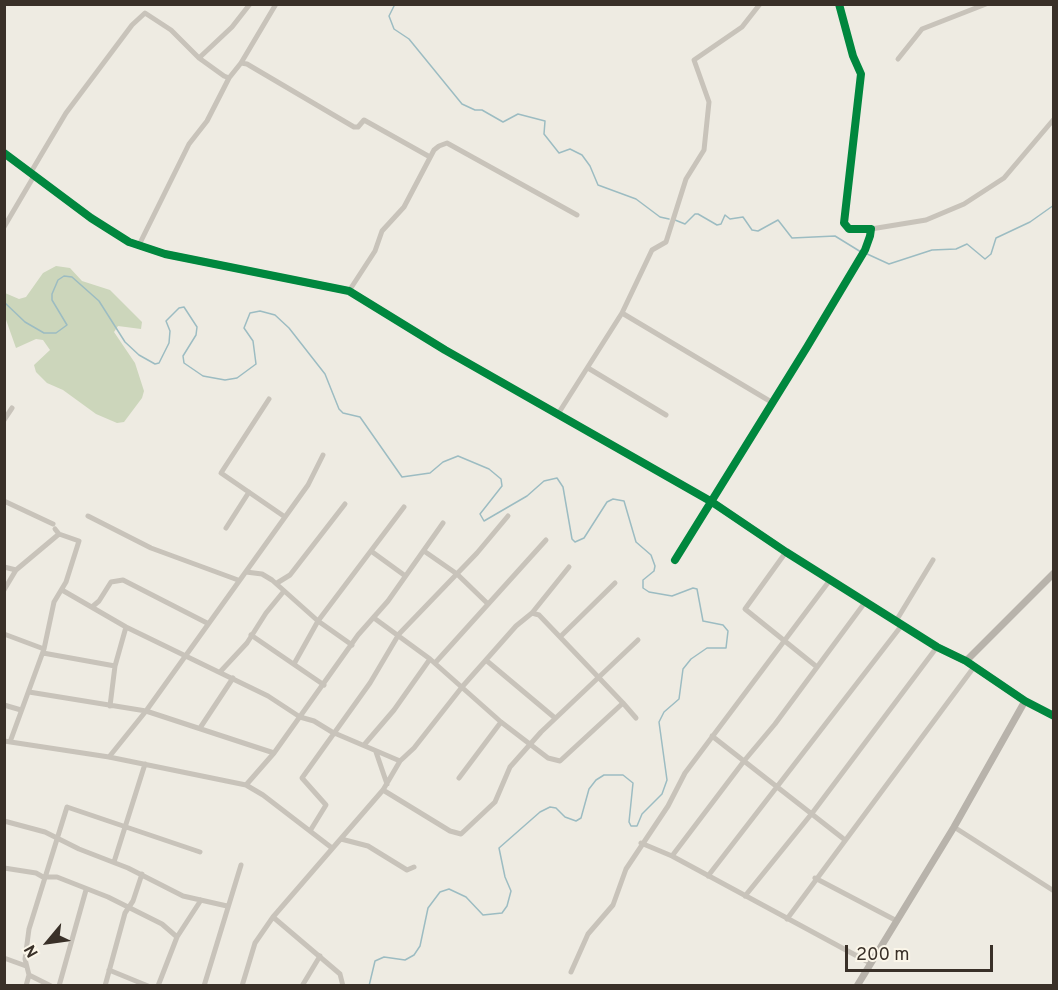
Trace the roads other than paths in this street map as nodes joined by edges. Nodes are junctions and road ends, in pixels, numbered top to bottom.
1 (250, 4) edge
2 (276, 4) edge
3 (759, 4) edge
4 (839, 4) edge
5 (986, 4) edge
6 (199, 58) junction
7 (898, 59) dead end
8 (242, 63) junction
9 (229, 78) junction
10 (1053, 119) edge
11 (4, 153) edge
12 (430, 157) junction
13 (32, 174) junction
14 (577, 215) dead end
15 (4, 227) edge
16 (871, 229) junction
17 (139, 245) junction
18 (349, 291) junction
19 (622, 313) junction
20 (588, 368) junction
21 (269, 399) dead end
22 (773, 403) junction
23 (12, 408) dead end
24 (558, 414) junction
25 (666, 415) dead end
26 (4, 420) edge
27 (323, 455) dead end
28 (249, 492) junction
29 (4, 501) edge
30 (712, 502) junction
31 (345, 504) dead end
32 (404, 507) dead end
33 (88, 516) dead end
34 (508, 516) dead end
35 (285, 517) junction
36 (443, 523) dead end
37 (226, 528) dead end
38 (56, 529) junction
39 (546, 540) dead end
40 (371, 551) junction
41 (424, 551) junction
42 (786, 552) junction
43 (675, 560) dead end
44 (933, 560) dead end
45 (4, 567) edge
46 (569, 567) dead end
47 (16, 570) junction
48 (246, 572) junction
49 (1053, 573) edge
50 (457, 574) junction
51 (404, 575) junction
52 (238, 580) junction
53 (830, 580) junction
54 (277, 583) junction
55 (615, 583) dead end
56 (4, 590) edge
57 (62, 590) junction
58 (284, 591) junction
59 (866, 601) junction
60 (487, 603) junction
61 (92, 607) junction
62 (532, 613) junction
63 (374, 618) junction
64 (318, 621) junction
65 (207, 623) junction
66 (899, 623) junction
67 (126, 627) junction
68 (4, 634) edge
69 (399, 634) junction
70 (251, 635) junction
71 (560, 637) junction
72 (638, 640) dead end
73 (785, 642) junction
74 (352, 645) junction
75 (937, 647) junction
76 (43, 651) junction
77 (184, 656) junction
78 (433, 661) junction
79 (487, 661) junction
80 (966, 662) junction
81 (294, 664) junction
82 (115, 666) junction
83 (817, 667) junction
84 (974, 667) junction
85 (220, 672) junction
86 (598, 677) junction
87 (233, 678) junction
88 (324, 685) junction
89 (462, 687) junction
90 (29, 692) junction
91 (1025, 701) junction
92 (623, 703) junction
93 (4, 705) edge
94 (110, 706) junction
95 (21, 710) junction
96 (146, 711) junction
97 (1053, 716) edge
98 (300, 717) junction
99 (555, 718) junction
100 (636, 718) dead end
101 (501, 722) junction
102 (200, 728) junction
103 (332, 732) junction
104 (712, 736) junction
105 (7, 742) edge
106 (531, 743) junction
107 (364, 745) junction
108 (376, 752) junction
109 (274, 753) junction
110 (109, 757) junction
111 (400, 761) junction
112 (744, 762) junction
113 (145, 764) junction
114 (459, 778) dead end
115 (387, 784) junction
116 (246, 785) junction
117 (779, 787) junction
118 (383, 790) junction
119 (813, 812) junction
120 (4, 821) edge
121 (125, 827) junction
122 (954, 827) junction
123 (310, 831) junction
124 (56, 837) junction
125 (341, 839) junction
126 (845, 840) junction
127 (641, 843) junction
128 (332, 848) junction
129 (200, 852) dead end
130 (672, 856) junction
131 (114, 862) junction
132 (241, 865) dead end
133 (414, 867) dead end
134 (4, 868) edge
135 (142, 874) junction
136 (708, 876) junction
137 (43, 877) junction
138 (815, 878) junction
139 (86, 890) junction
140 (1053, 891) edge
141 (745, 896) junction
142 (201, 900) junction
143 (129, 906) junction
144 (227, 906) junction
145 (273, 917) junction
146 (787, 919) junction
147 (897, 921) junction
148 (177, 937) junction
149 (320, 956) junction
150 (4, 958) edge
151 (870, 963) junction
152 (26, 966) junction
153 (109, 970) junction
154 (571, 972) dead end
155 (29, 975) junction
156 (26, 986) edge
157 (51, 986) edge
158 (59, 986) edge
159 (105, 986) edge
160 (148, 986) edge
161 (158, 986) edge
162 (204, 986) edge
163 (242, 986) edge
164 (302, 986) edge
165 (343, 986) edge
166 (857, 986) edge

1 - 6 street
2 - 8 street
3 - 19 street
4 - 16 street
5 - 7 street
6 - 9 street
6 - 13 street
8 - 9 street
8 - 12 street
9 - 17 street
10 - 16 street
11 - 13 street
12 - 14 street
12 - 18 street
13 - 15 street
13 - 17 street
16 - 22 street
17 - 18 street
18 - 24 street
19 - 20 street
19 - 22 street
20 - 24 street
20 - 25 street
21 - 28 street
22 - 30 street
23 - 26 street
24 - 30 street
27 - 35 street
28 - 35 street
28 - 37 street
29 - 38 street
30 - 42 street
30 - 43 street
31 - 54 street
32 - 40 street
33 - 52 street
34 - 50 street
35 - 48 street
36 - 41 street
38 - 47 street
38 - 57 street
39 - 60 street
40 - 51 street
40 - 64 street
41 - 50 street
41 - 51 street
42 - 53 street
42 - 73 street
44 - 66 street
45 - 47 street
46 - 62 street
47 - 56 street
48 - 52 street
48 - 54 street
49 - 80 street
50 - 60 street
50 - 69 street
51 - 63 street
52 - 65 street
53 - 59 street
53 - 73 street
54 - 58 street
55 - 71 street
57 - 61 street
57 - 76 street
58 - 64 street
58 - 70 street
59 - 66 street
59 - 83 street
60 - 78 street
61 - 65 street
61 - 67 street
62 - 71 street
62 - 79 street
63 - 69 street
63 - 74 street
64 - 74 street
64 - 81 street
65 - 77 street
66 - 75 street
66 - 117 street
67 - 77 street
67 - 82 street
68 - 76 street
69 - 78 street
69 - 103 street
70 - 81 street
70 - 85 street
71 - 86 street
72 - 86 street
73 - 83 street
73 - 104 street
74 - 88 street
75 - 80 street
75 - 119 street
76 - 82 street
76 - 90 street
77 - 85 street
77 - 96 street
78 - 89 street
78 - 107 street
79 - 89 street
79 - 99 street
80 - 84 street
81 - 88 street
82 - 94 street
83 - 112 street
84 - 91 street
84 - 126 street
85 - 87 street
86 - 92 street
86 - 99 street
87 - 98 street
87 - 102 street
88 - 98 street
89 - 101 street
89 - 111 street
90 - 94 street
90 - 95 street
91 - 97 street
91 - 122 street
92 - 100 street
92 - 106 street
93 - 95 street
94 - 96 street
95 - 105 street
96 - 102 street
96 - 110 street
98 - 103 street
98 - 109 street
99 - 106 street
101 - 106 street
101 - 114 street
102 - 109 street
103 - 107 street
103 - 123 street
104 - 112 street
104 - 127 street
105 - 110 street
106 - 118 street
107 - 108 street
108 - 111 street
108 - 115 street
109 - 116 street
110 - 113 street
111 - 115 street
112 - 117 street
112 - 130 street
113 - 116 street
113 - 121 street
115 - 118 street
116 - 123 street
117 - 119 street
117 - 136 street
118 - 125 street
119 - 126 street
119 - 141 street
120 - 124 street
121 - 124 street
121 - 129 street
121 - 131 street
122 - 140 street
122 - 147 street
123 - 128 street
124 - 131 street
124 - 137 street
125 - 128 street
125 - 133 street
126 - 138 street
127 - 130 street
127 - 154 street
128 - 145 street
130 - 136 street
131 - 135 street
132 - 144 street
134 - 137 street
135 - 142 street
135 - 143 street
136 - 141 street
137 - 139 street
137 - 152 street
138 - 146 street
138 - 147 street
139 - 143 street
139 - 158 street
141 - 146 street
142 - 144 street
142 - 148 street
143 - 148 street
143 - 153 street
144 - 162 street
145 - 149 street
145 - 163 street
146 - 151 street
147 - 151 street
148 - 161 street
149 - 164 street
149 - 165 street
150 - 152 street
151 - 166 street
152 - 155 street
153 - 159 street
153 - 160 street
155 - 156 street
155 - 157 street

